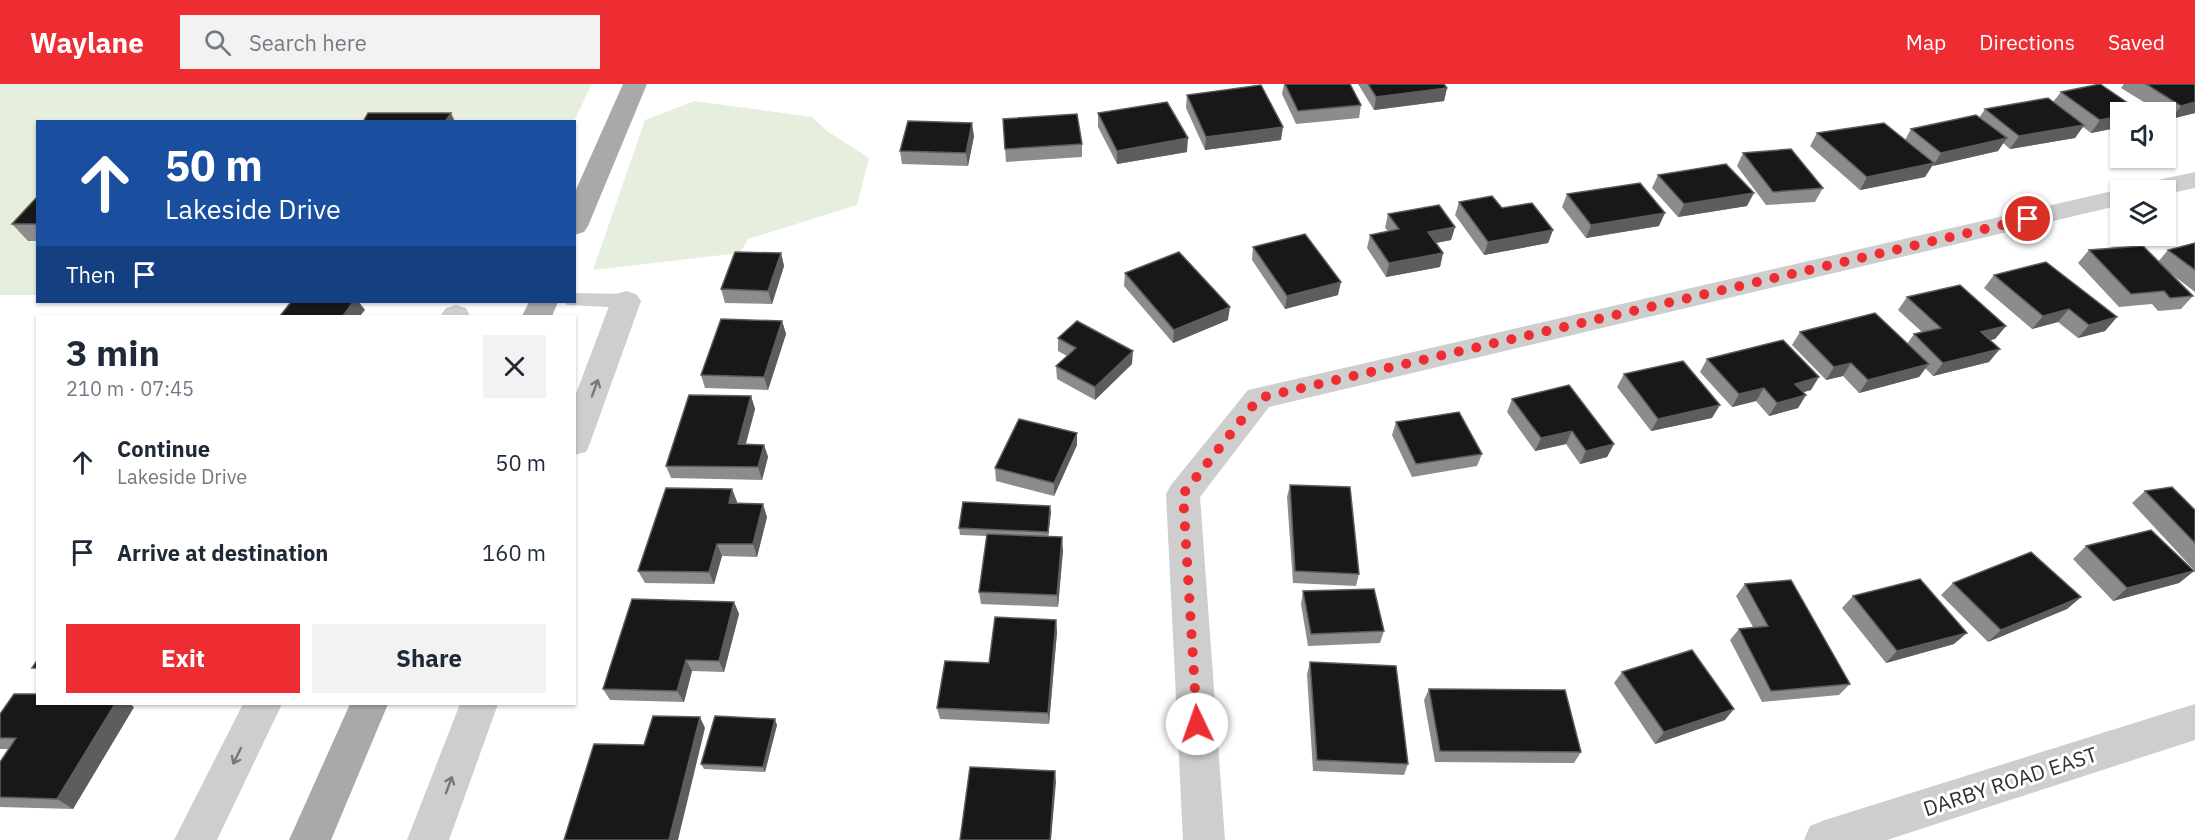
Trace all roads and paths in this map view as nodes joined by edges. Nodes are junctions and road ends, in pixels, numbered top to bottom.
1 (635, 84) edge
2 (2195, 180) edge
3 (2176, 184) edge
4 (2110, 200) edge
5 (576, 221) edge
6 (576, 300) edge
7 (626, 301) joint
8 (576, 438) edge
9 (262, 705) edge
10 (369, 705) edge
11 (479, 705) edge
12 (2195, 722) edge
13 (195, 840) edge
14 (310, 840) edge
15 (428, 840) edge
16 (1204, 840) edge
17 (1825, 840) edge

1 - 5 main road
2 - 3 street
4 - 16 street
6 - 7 lane
8 -> 7 street
9 -> 13 street
10 - 14 main road
15 -> 11 street
12 - 17 street, DARBY ROAD EAST

